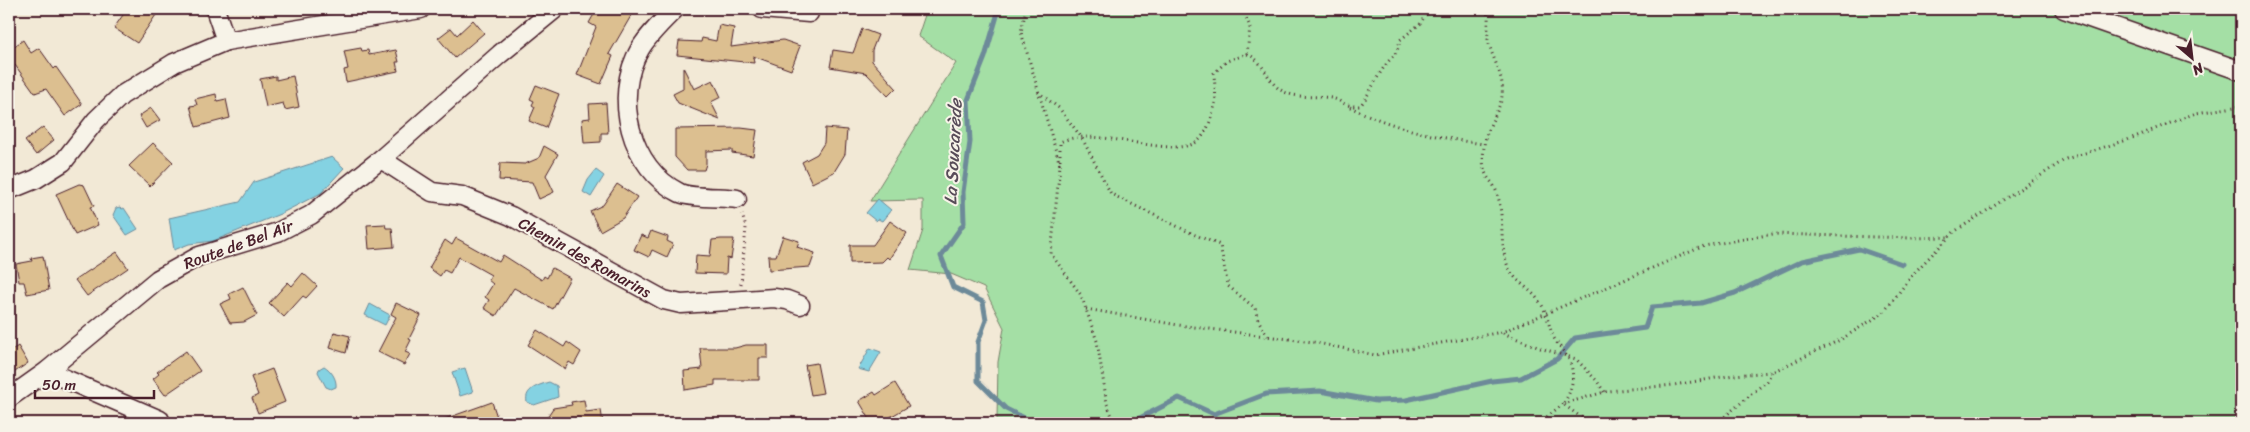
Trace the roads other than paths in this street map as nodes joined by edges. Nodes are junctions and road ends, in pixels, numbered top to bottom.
1 (216, 9) edge
2 (421, 9) edge
3 (555, 9) edge
4 (675, 9) edge
5 (762, 9) edge
6 (2064, 9) edge
7 (399, 11) edge
8 (809, 13) dead end
9 (226, 41) junction
10 (2241, 72) edge
11 (380, 159) junction
12 (9, 190) edge
13 (737, 199) road end
14 (800, 305) dead end
15 (47, 371) junction
16 (9, 398) edge
17 (160, 420) dead end

1 - 9 street
2 - 7 street
3 - 11 street, Route de Bel Air
4 - 13 street
5 - 8 street
6 - 10 street
7 - 9 street
9 - 12 street
11 - 14 street, Chemin des Romarins
11 - 15 street, Route de Bel Air
15 - 16 street, Route de Bel Air
15 - 17 street

